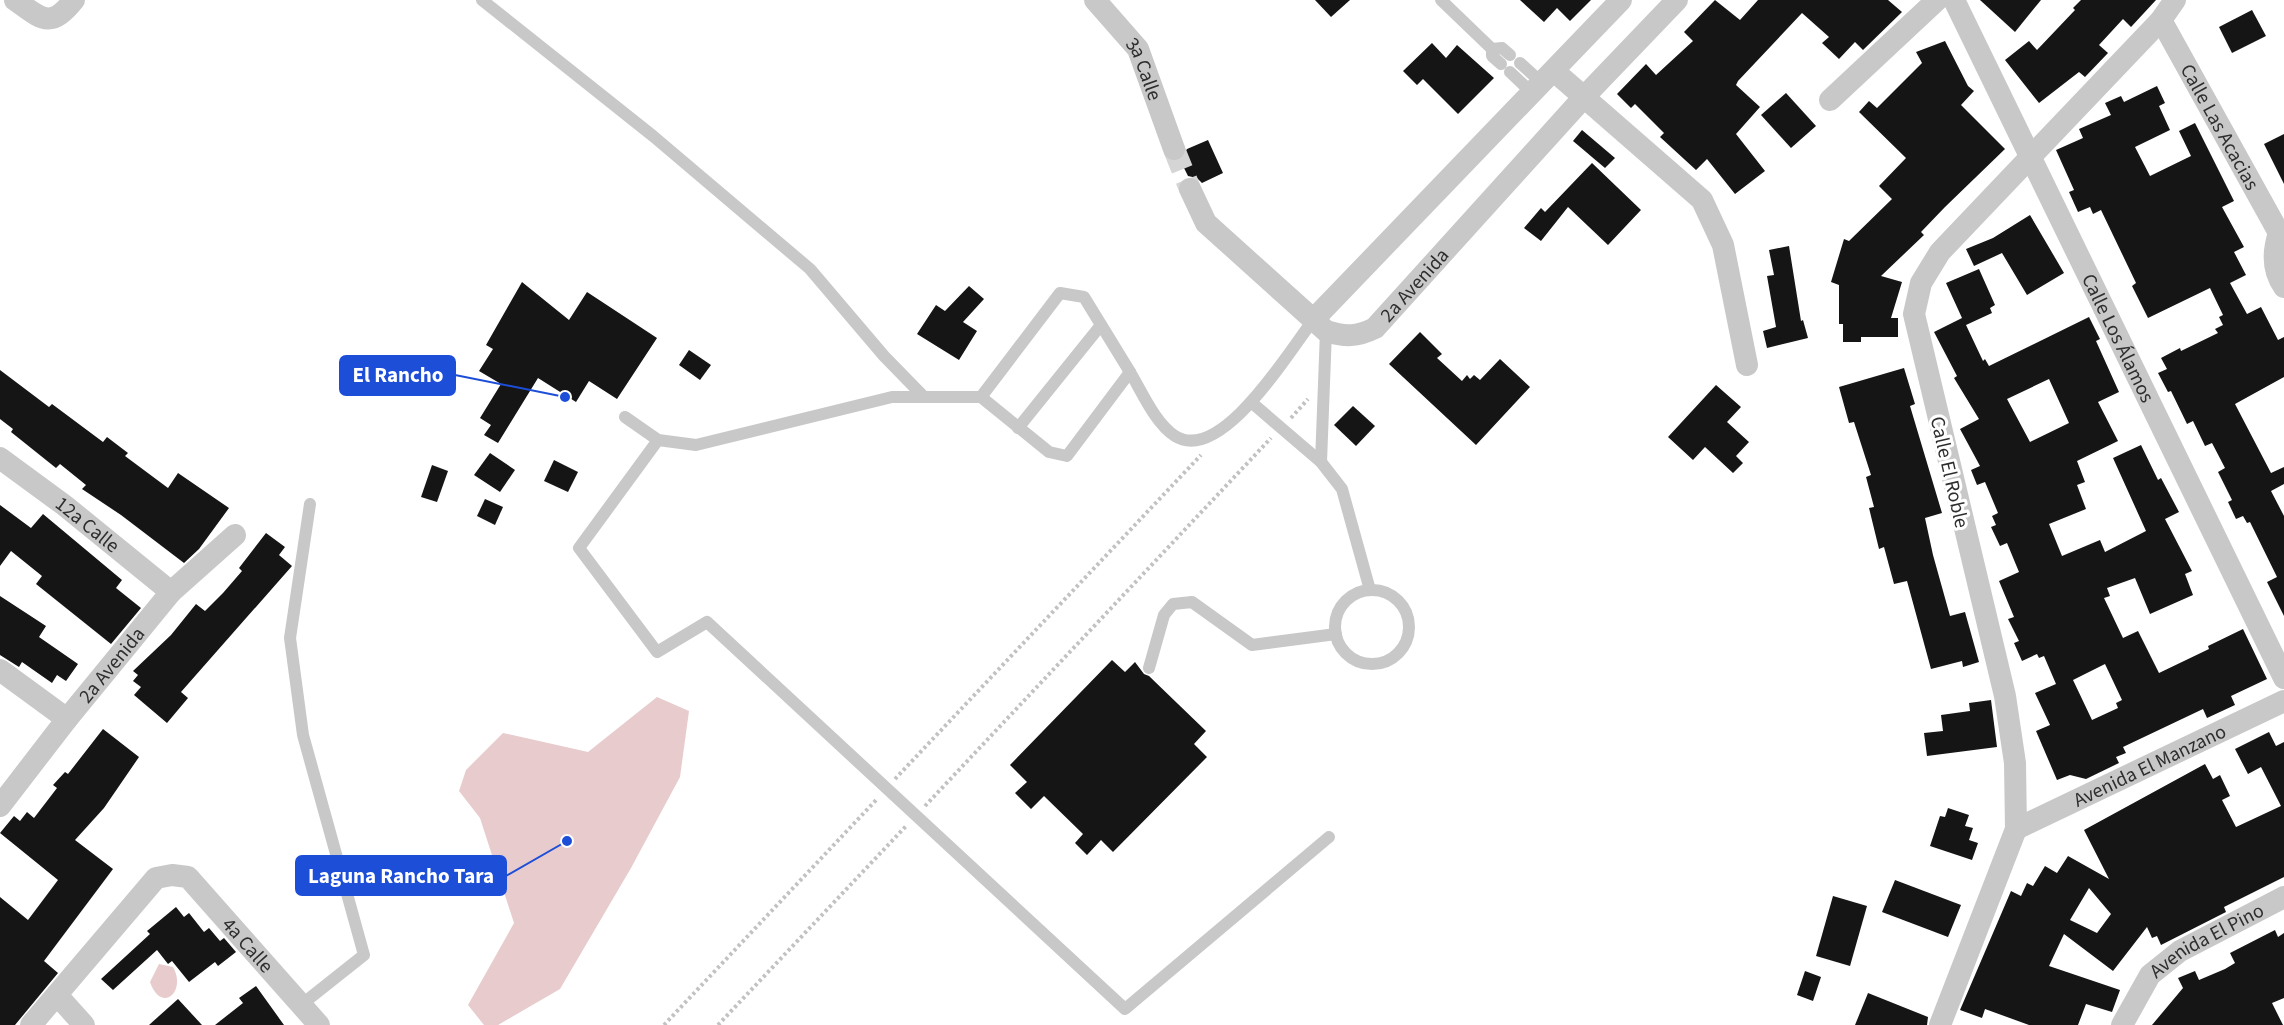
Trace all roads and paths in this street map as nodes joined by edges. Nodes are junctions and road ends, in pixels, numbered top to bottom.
1 (74, 0) edge
2 (482, 0) edge
3 (1095, 0) edge
4 (1442, 0) edge
5 (1937, 0) edge
6 (1954, 0) edge
7 (2175, 0) edge
8 (20, 1) edge
9 (1675, 1) edge
10 (1611, 3) edge
11 (2162, 20) junction
12 (1542, 82) junction
13 (1584, 97) junction
14 (1830, 100) dead end
15 (1174, 149) tunnel mouth
16 (2029, 158) junction
17 (1190, 189) tunnel mouth
18 (2282, 233) edge
19 (2284, 287) edge
20 (1101, 325) junction
21 (1320, 325) junction
22 (1747, 365) dead end
23 (1130, 372) junction
24 (924, 397) junction
25 (981, 397) junction
26 (1309, 398) dead end
27 (1251, 402) junction
28 (625, 417) dead end
29 (1285, 424) dead end
30 (1018, 428) junction
31 (1276, 433) dead end
32 (658, 440) junction
33 (1202, 454) dead end
34 (0, 458) edge
35 (1322, 462) junction
36 (310, 504) dead end
37 (235, 535) dead end
38 (1370, 590) junction
39 (171, 592) junction
40 (1336, 634) junction
41 (1149, 668) dead end
42 (0, 670) edge
43 (2284, 678) edge
44 (2284, 701) edge
45 (67, 719) junction
46 (892, 783) dead end
47 (884, 791) dead end
48 (0, 806) edge
49 (923, 807) dead end
50 (915, 816) dead end
51 (2016, 829) junction
52 (1329, 837) dead end
53 (2284, 897) edge
54 (57, 995) junction
55 (302, 1005) junction
56 (31, 1025) edge
57 (84, 1025) edge
58 (319, 1025) edge
59 (664, 1025) edge
60 (718, 1025) edge
61 (1940, 1025) edge
62 (2122, 1025) edge

1 - 8 street
2 - 24 lane
3 - 15 street, 3a Calle
4 - 12 lane
5 - 14 street
6 - 16 street, Calle Los Álamos
7 - 11 street, Calle El Roble
9 - 13 street, 2a Avenida
10 - 12 street
11 - 16 street, Calle El Roble
11 - 18 street, Calle Las Acacias
12 - 13 street
12 - 21 street
13 - 21 street, 2a Avenida
13 - 22 street
16 - 43 street, Calle Los Álamos
16 - 51 street, Calle El Roble
17 - 21 street
18 - 19 street, Calle Las Acacias
20 - 23 lane
20 - 25 lane
20 - 30 lane
21 - 27 lane
21 - 35 lane
23 - 27 lane
23 - 30 lane
24 - 25 lane
24 - 32 lane
25 - 30 lane
26 - 29 path
27 - 35 lane
28 - 32 lane
31 - 49 path
32 - 52 lane
33 - 46 path
34 - 39 street, 12a Calle
35 - 38 lane
36 - 55 lane
37 - 39 street, 2a Avenida
38 - 40 lane
38 - 40 lane
39 - 45 street, 2a Avenida
40 - 41 lane
42 - 45 street
44 - 51 street, Avenida El Manzano
45 - 48 street, 2a Avenida
47 - 59 path
50 - 60 path
51 - 61 street, Calle El Roble
53 - 62 street, Avenida El Pino
54 - 55 street, 4a Calle
54 - 56 street
54 - 57 street
55 - 58 street, 4a Calle

